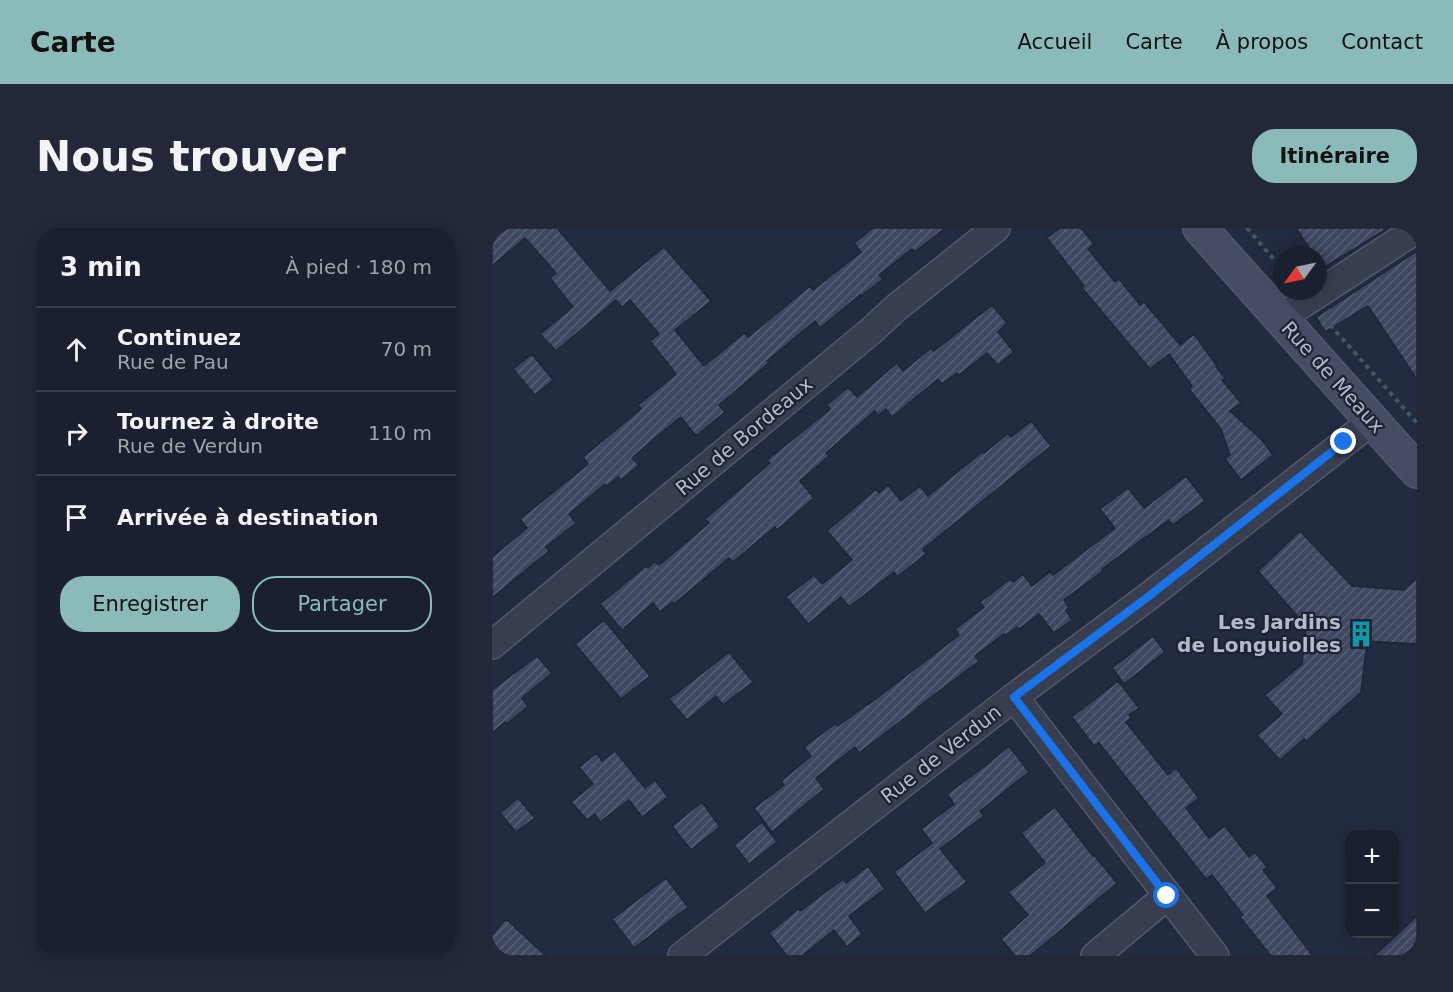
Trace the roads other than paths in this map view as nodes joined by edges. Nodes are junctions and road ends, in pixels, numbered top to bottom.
1 (996, 228) edge
2 (1200, 228) edge
3 (1417, 229) edge
4 (1281, 318) junction
5 (1372, 421) junction
6 (1417, 471) edge
7 (492, 645) edge
8 (1014, 697) junction
9 (1167, 896) junction
10 (682, 956) edge
11 (1095, 956) edge
12 (1215, 956) edge

1 - 7 street, Rue de Bordeaux
2 - 4 main road, Rue de Meaux
3 - 4 street
4 - 5 main road, Rue de Meaux
5 - 6 main road, Rue de Meaux
5 - 8 street, Rue de Verdun
8 - 9 street
8 - 10 street, Rue de Verdun
9 - 11 street
9 - 12 street

